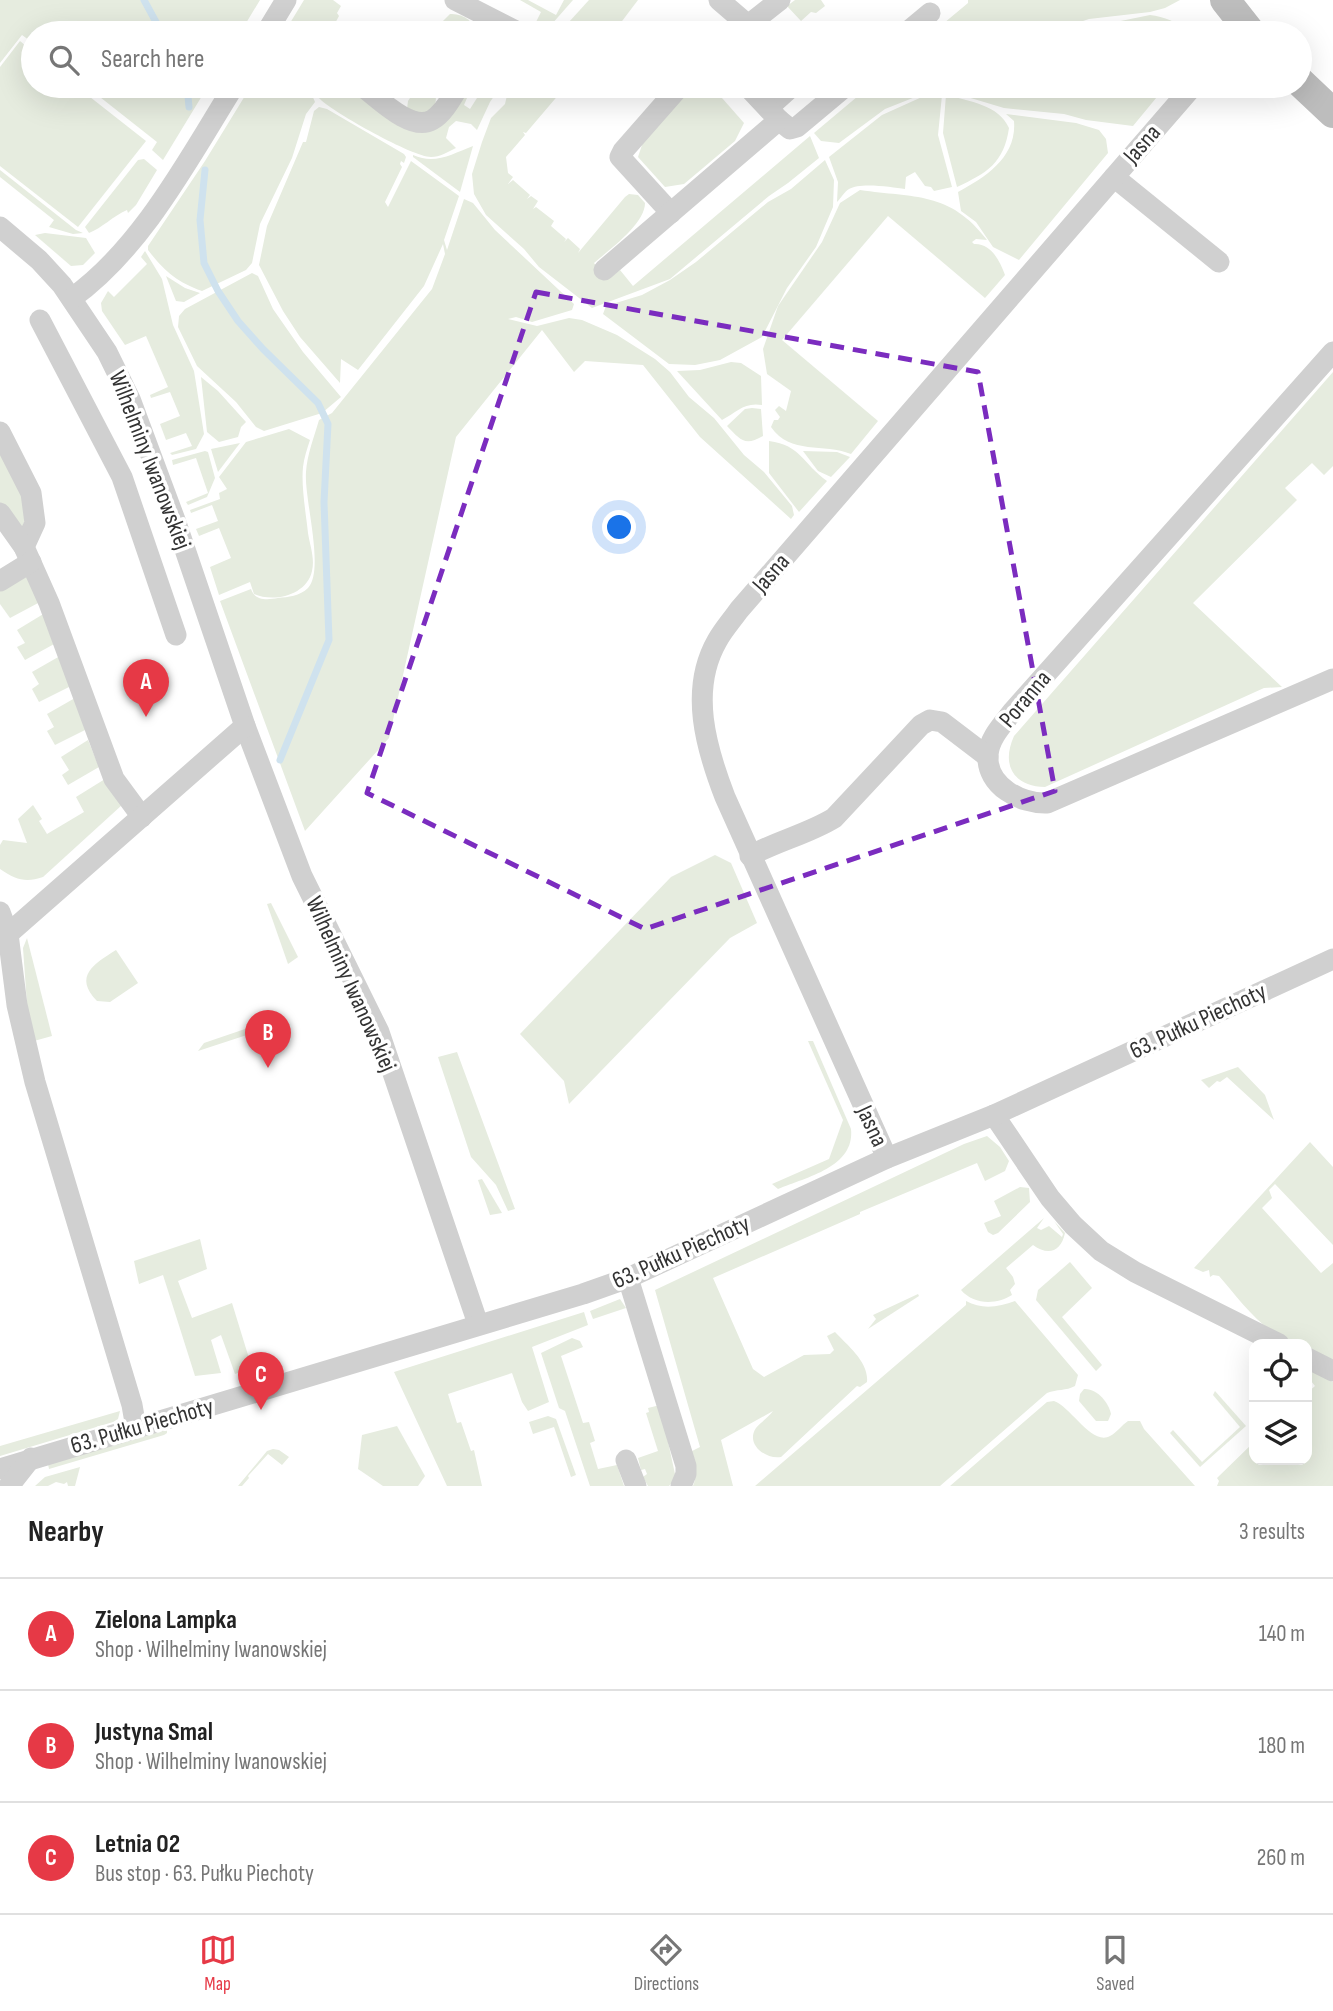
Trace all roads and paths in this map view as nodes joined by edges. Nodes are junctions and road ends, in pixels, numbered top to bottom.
1 (286, 0) edge
2 (455, 0) edge
3 (719, 0) edge
4 (780, 0) edge
5 (1226, 0) edge
6 (930, 13) dead end
7 (273, 21) edge
8 (486, 21) edge
9 (736, 21) edge
10 (753, 21) edge
11 (920, 21) edge
12 (1238, 21) edge
13 (1312, 93) edge
14 (227, 98) edge
15 (378, 98) edge
16 (450, 98) edge
17 (669, 98) edge
18 (759, 98) edge
19 (784, 98) edge
20 (832, 98) edge
21 (1183, 98) edge
22 (1333, 113) edge
23 (774, 114) junction
24 (1114, 177) junction
25 (671, 213) junction
26 (0, 227) edge
27 (1219, 262) dead end
28 (604, 270) dead end
29 (72, 298) junction
30 (40, 320) dead end
31 (1333, 352) edge
32 (0, 432) edge
33 (154, 464) junction
34 (122, 477) junction
35 (0, 513) edge
36 (28, 554) junction
37 (0, 580) edge
38 (176, 635) dead end
39 (1333, 679) edge
40 (245, 726) junction
41 (988, 757) junction
42 (142, 817) junction
43 (750, 856) junction
44 (3, 921) edge
45 (1333, 958) edge
46 (994, 1115) junction
47 (887, 1158) junction
48 (628, 1278) junction
49 (478, 1324) junction
50 (1269, 1339) edge
51 (1312, 1360) edge
52 (1333, 1371) edge
53 (136, 1428) junction
54 (31, 1458) junction
55 (626, 1460) dead end
56 (0, 1469) edge
57 (9, 1486) edge
58 (636, 1486) edge
59 (681, 1486) edge

1 - 7 street
2 - 8 street
3 - 9 street
4 - 10 street
5 - 12 street
6 - 11 street
13 - 22 street
14 - 29 street
15 - 16 street
17 - 25 street
18 - 23 street
19 - 23 street
20 - 23 street
21 - 24 street, Jasna
23 - 25 street
24 - 27 street
24 - 43 street, Jasna
25 - 28 street
26 - 29 street, Wilhelminy Iwanowskiej
29 - 33 street, Wilhelminy Iwanowskiej
30 - 34 street
31 - 41 street, Poranna
32 - 36 street
33 - 34 street
33 - 40 street, Wilhelminy Iwanowskiej
34 - 38 street
35 - 36 street
36 - 37 street
36 - 42 street
39 - 41 street, Poranna
40 - 42 street
40 - 49 street, Wilhelminy Iwanowskiej
41 - 43 street
42 - 44 street
43 - 47 street, Jasna
44 - 53 street
45 - 46 street, 63. Pułku Piechoty
46 - 47 street, 63. Pułku Piechoty
46 - 50 street
47 - 48 street, 63. Pułku Piechoty
48 - 49 street, 63. Pułku Piechoty
48 - 59 street
49 - 53 street, 63. Pułku Piechoty
51 - 52 street
53 - 54 street, 63. Pułku Piechoty
54 - 56 street, 63. Pułku Piechoty
54 - 57 street
55 - 58 street

